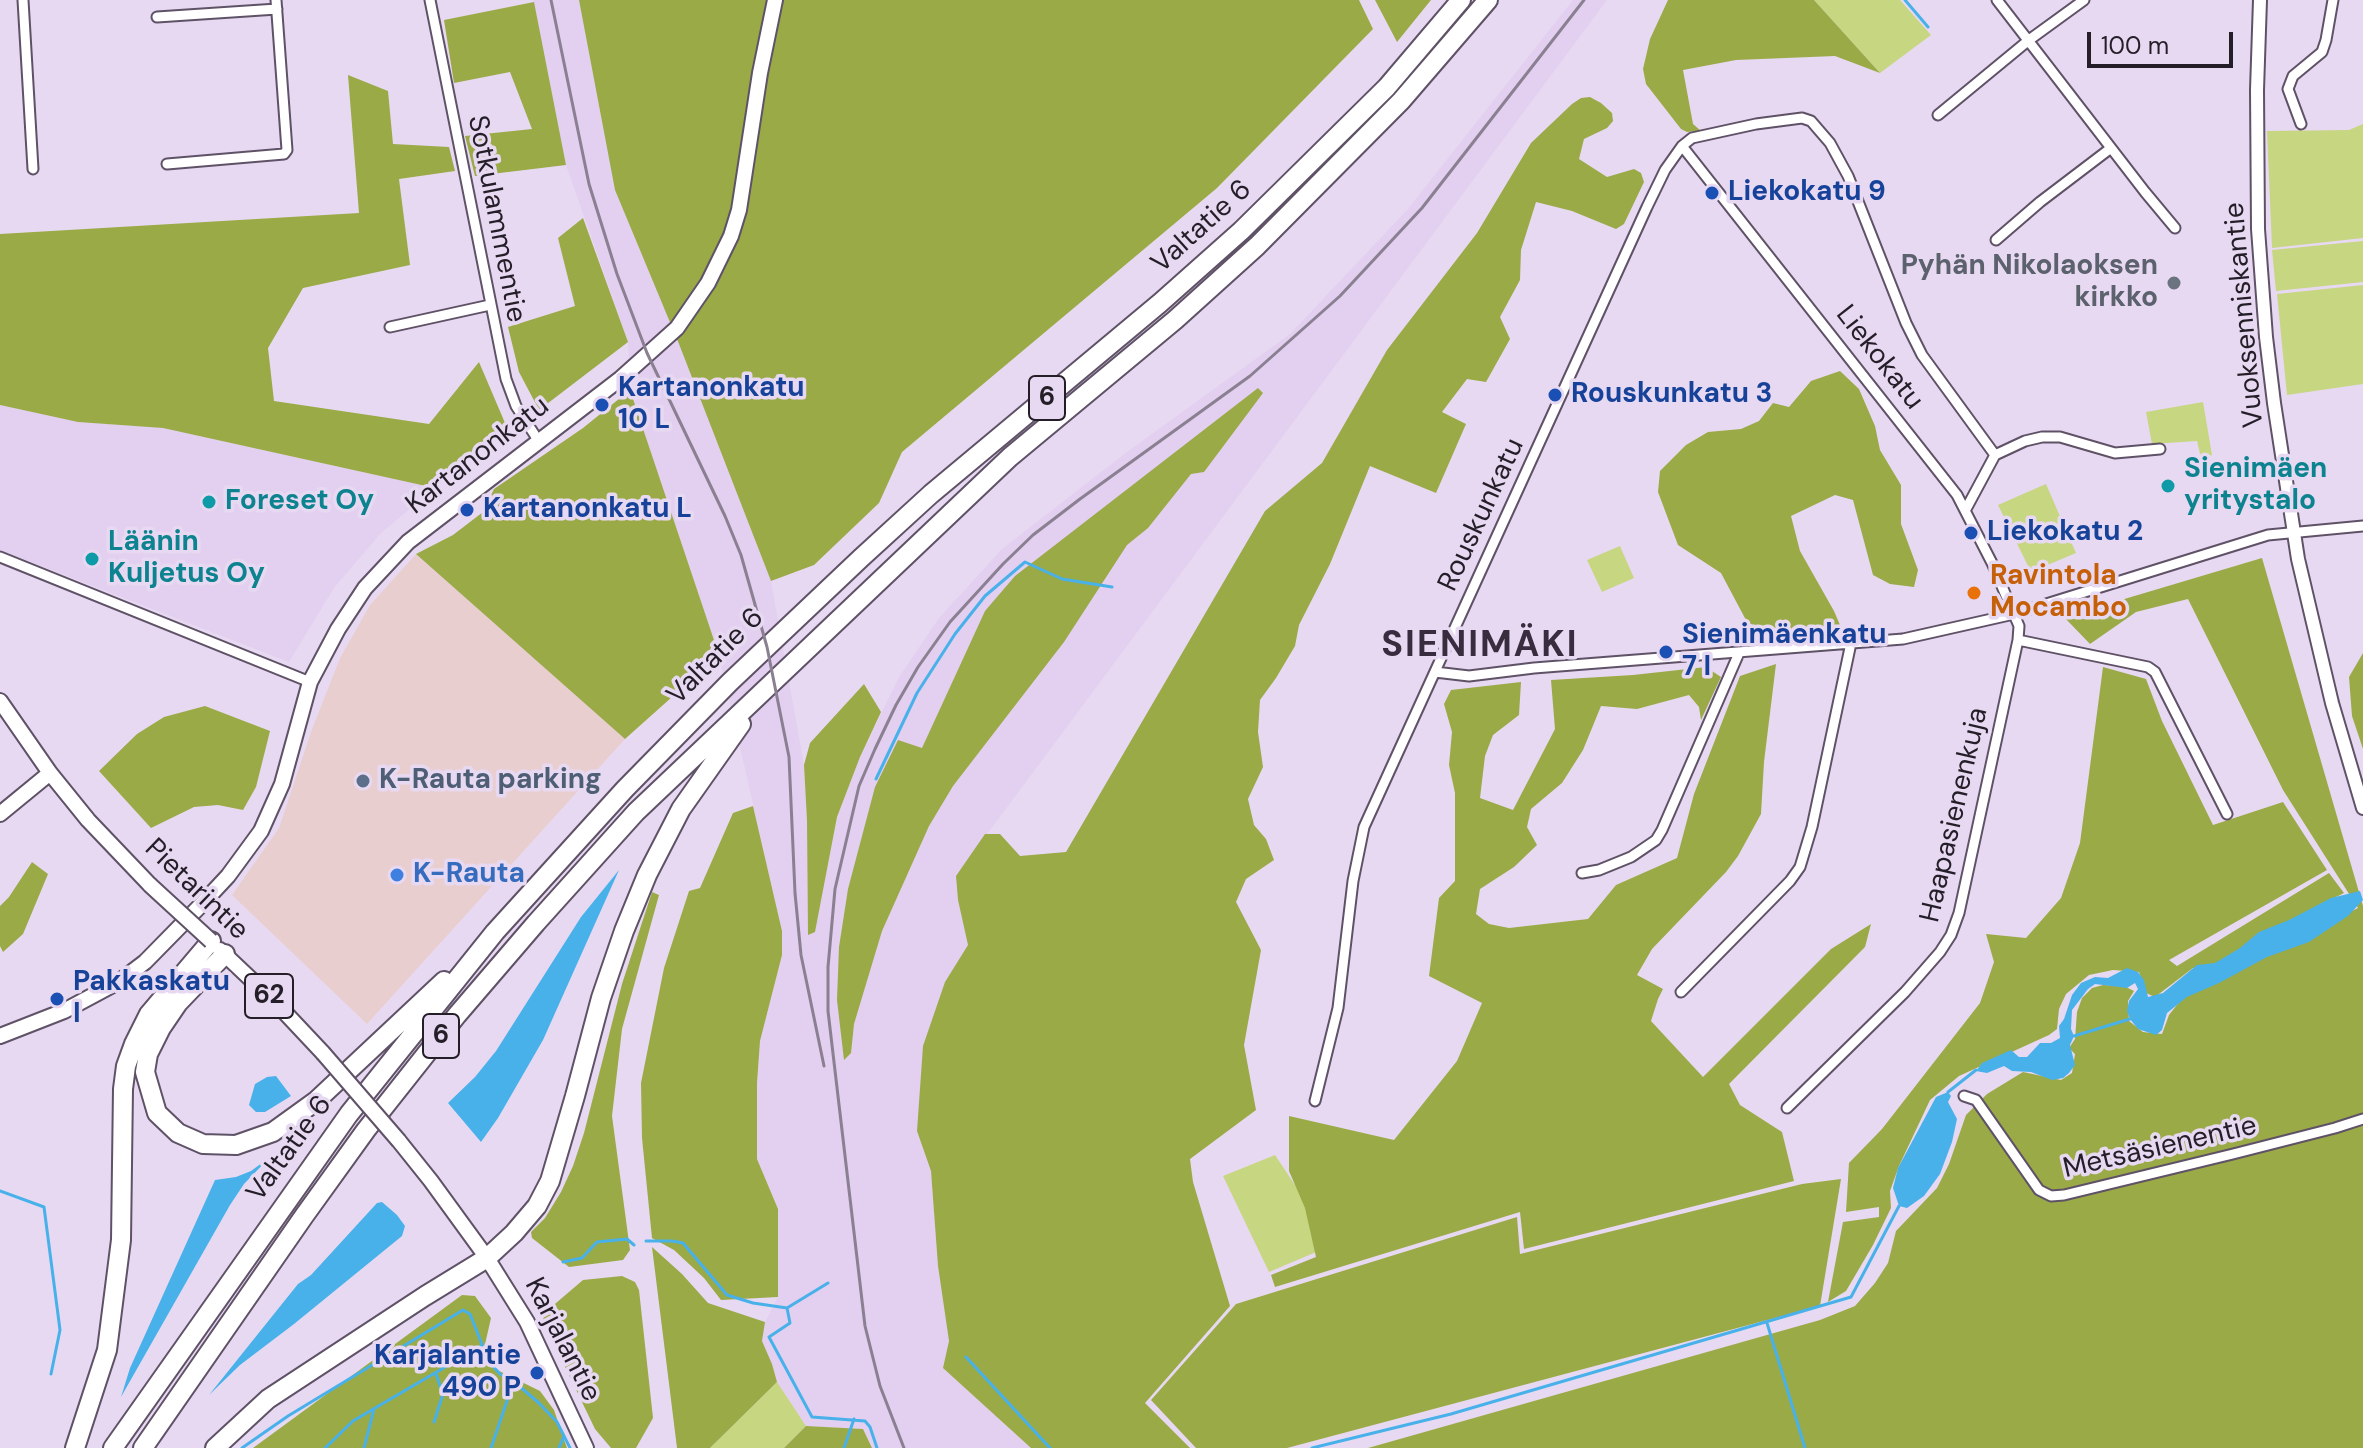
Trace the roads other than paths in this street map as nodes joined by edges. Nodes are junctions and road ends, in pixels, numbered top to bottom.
1 (23, 0) edge
2 (430, 0) edge
3 (775, 0) edge
4 (1461, 0) edge
5 (1488, 0) edge
6 (1997, 0) edge
7 (2084, 0) edge
8 (2260, 0) edge
9 (2333, 0) edge
10 (277, 4) edge
11 (157, 17) dead end
12 (2029, 40) junction
13 (1938, 115) dead end
14 (2301, 124) dead end
15 (1682, 146) junction
16 (2111, 148) junction
17 (167, 164) dead end
18 (33, 169) dead end
19 (2175, 228) dead end
20 (1996, 240) dead end
21 (490, 305) junction
22 (390, 327) dead end
23 (538, 440) junction
24 (2160, 449) dead end
25 (1995, 455) junction
26 (1966, 509) junction
27 (2363, 526) edge
28 (2294, 533) junction
29 (0, 557) edge
30 (2014, 614) junction
31 (2018, 640) junction
32 (1851, 643) junction
33 (1739, 653) junction
34 (789, 666) junction
35 (1435, 672) junction
36 (310, 682) junction
37 (0, 701) edge
38 (50, 773) junction
39 (2363, 808) edge
40 (0, 814) edge
41 (2227, 814) dead end
42 (1582, 873) dead end
43 (495, 932) junction
44 (218, 948) junction
45 (1681, 992) dead end
46 (0, 1036) edge
47 (1964, 1096) dead end
48 (1315, 1101) dead end
49 (1787, 1108) dead end
50 (2363, 1119) edge
51 (487, 1258) junction
52 (75, 1448) edge
53 (113, 1448) edge
54 (143, 1448) edge
55 (215, 1448) edge
56 (586, 1448) edge

1 - 18 street
2 - 21 street, Sotkulammentie
3 - 23 main road, Kartanonkatu
4 - 43 highway, Valtatie 6 / 6
5 - 34 highway, Valtatie 6 / 6
6 - 12 street
7 - 12 street
8 - 28 street, Vuoksenniskantie
9 - 14 street
10 - 11 street
10 - 17 street
12 - 13 street
12 - 16 street
15 - 25 street
15 - 26 street, Liekokatu
15 - 35 street, Rouskunkatu
16 - 19 street
16 - 20 street
21 - 22 street
21 - 23 street, Sotkulammentie
23 - 36 main road, Kartanonkatu
24 - 25 street
25 - 26 street
26 - 30 street, Liekokatu
27 - 28 street
28 - 30 street
28 - 39 street, Vuoksenniskantie
29 - 36 street
30 - 31 street, Haapasienenkuja
30 - 32 street
31 - 41 street
31 - 49 street, Haapasienenkuja
32 - 33 street
32 - 45 street
33 - 35 street
33 - 42 street
34 - 51 highway
34 - 54 highway, Valtatie 6 / 6
35 - 48 street, Rouskunkatu
36 - 46 main road, Kartanonkatu
37 - 38 main road, Pietarintie / 62
38 - 40 main road
38 - 44 main road, Pietarintie / 62, bridge
43 - 44 highway
43 - 53 highway, Valtatie 6 / 6
44 - 51 main road, Pietarintie / 62, bridge
44 - 52 highway
47 - 50 street, Metsäsienentie
51 - 55 highway
51 - 56 main road, Karjalantie

